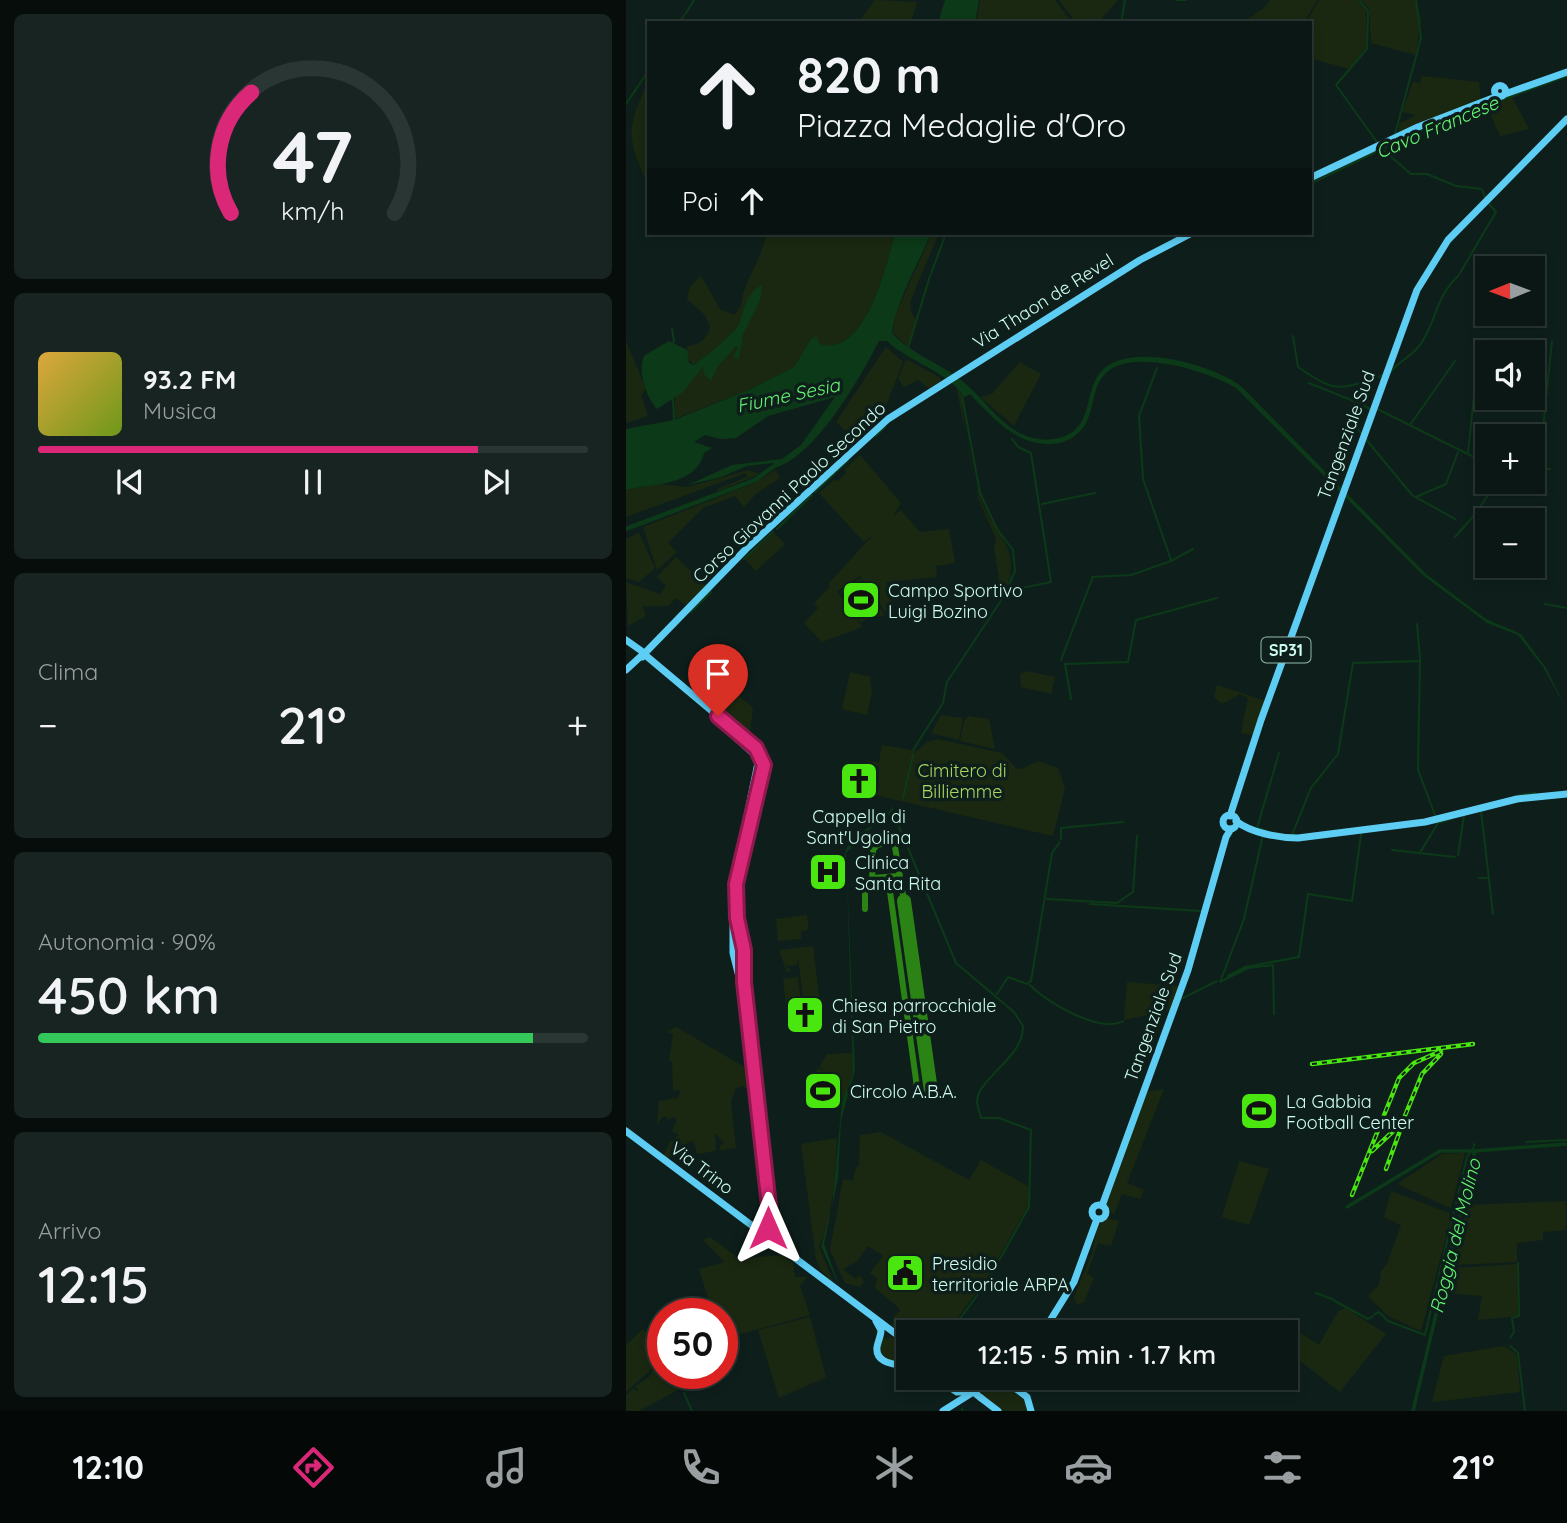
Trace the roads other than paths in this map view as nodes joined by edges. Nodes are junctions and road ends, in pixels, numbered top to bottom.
1 (1566, 72) edge
2 (1566, 119) edge
3 (1312, 177) edge
4 (1190, 235) edge
5 (950, 379) joint
6 (628, 642) edge
7 (640, 655) junction
8 (626, 670) edge
9 (1566, 794) edge
10 (1234, 823) junction
11 (626, 1131) edge
12 (767, 1231) junction
13 (869, 1313) junction
14 (1051, 1320) edge
15 (896, 1334) edge
16 (896, 1339) edge
17 (877, 1344) junction
18 (896, 1364) edge
19 (948, 1390) edge
20 (954, 1390) edge
21 (1018, 1390) edge
22 (975, 1391) junction
23 (941, 1411) edge
24 (959, 1411) edge
25 (998, 1411) edge
26 (1031, 1411) edge

1 - 3 main road
2 - 10 main road, Tangenziale Sud / SP31
4 - 5 main road, Via Thaon de Revel
5 - 7 main road, Corso Giovanni Paolo Secondo
6 - 7 main road
7 - 8 main road, Corso Giovanni Paolo Secondo
7 - 12 main road
9 - 10 main road
10 - 14 main road, Tangenziale Sud / SP31
11 - 12 main road, Via Trino
12 - 13 main road, Via Trino
13 - 15 main road, Via Trino
13 - 17 main road
16 - 17 main road
17 - 18 main road
19 - 23 main road
20 - 22 main road
21 - 26 main road
22 - 23 main road
22 - 24 main road
22 - 25 main road

